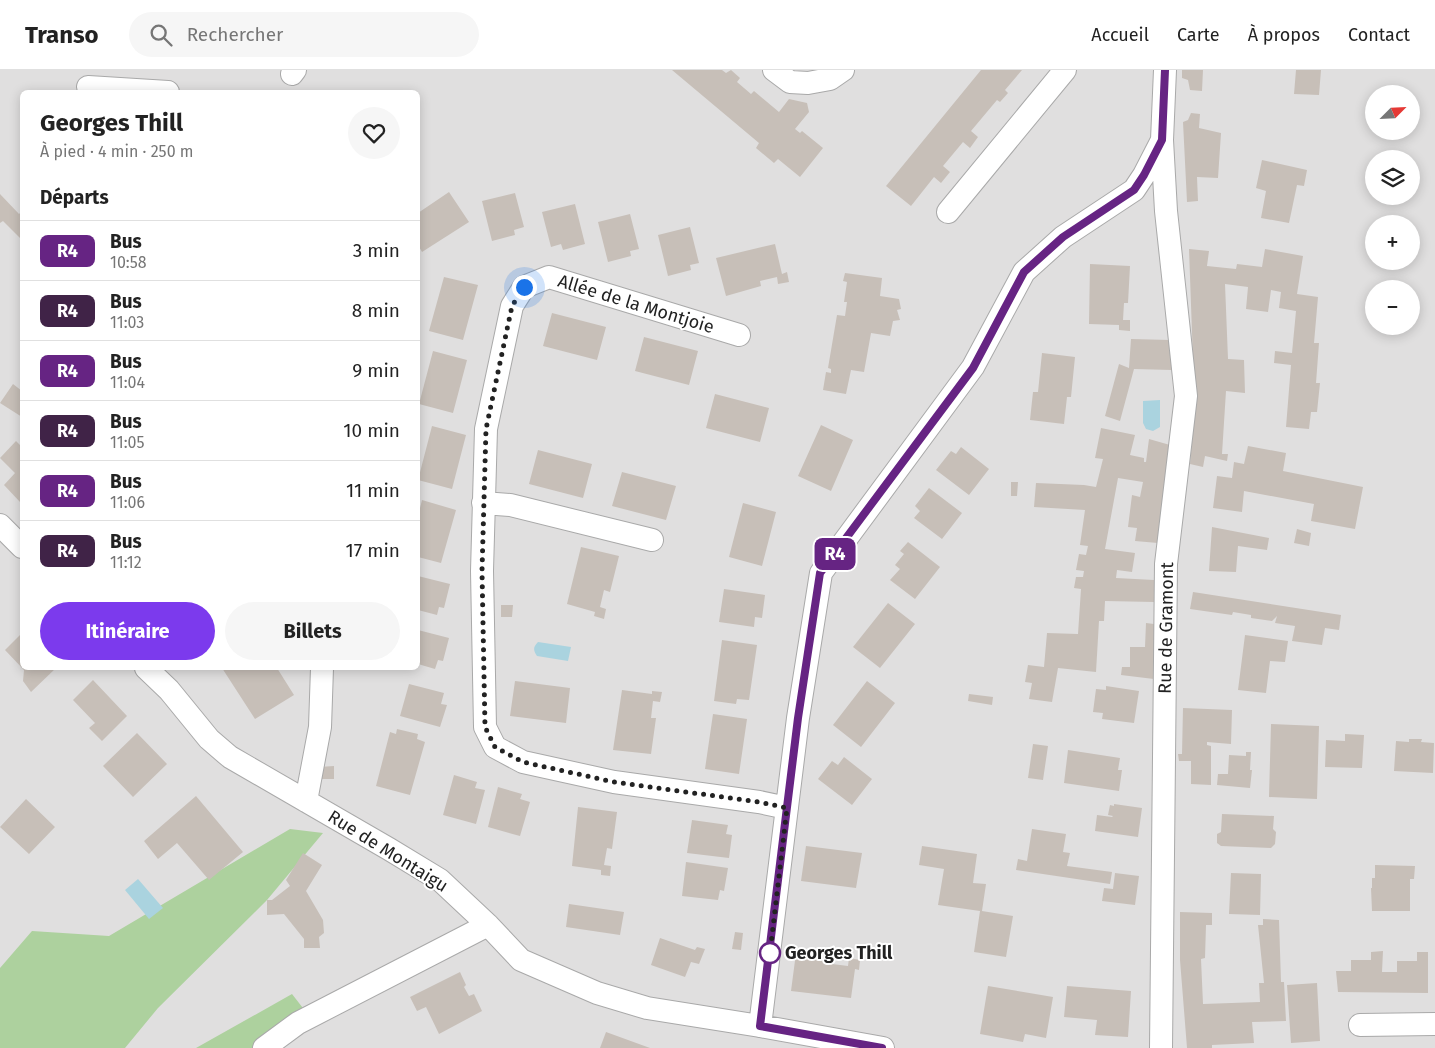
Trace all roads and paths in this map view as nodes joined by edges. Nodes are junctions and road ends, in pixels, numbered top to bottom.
1 (774, 70) edge
2 (843, 70) edge
3 (1065, 70) edge
4 (1165, 70) edge
5 (87, 83) edge
6 (150, 90) edge
7 (1162, 140) junction
8 (1134, 190) junction
9 (1166, 210) junction
10 (948, 212) dead end
11 (739, 335) dead end
12 (483, 503) junction
13 (0, 525) edge
14 (652, 540) dead end
15 (20, 545) edge
16 (148, 670) edge
17 (170, 670) edge
18 (322, 670) edge
19 (169, 690) junction
20 (306, 800) junction
21 (787, 808) junction
22 (488, 925) junction
23 (1435, 1024) edge
24 (1360, 1025) dead end
25 (760, 1026) junction
26 (264, 1048) edge
27 (883, 1048) edge
28 (1162, 1048) edge

1 - 2 street
3 - 10 street
4 - 7 street, Rue de Gramont
5 - 6 street
7 - 8 street
7 - 9 street, Rue de Gramont
8 - 9 street
8 - 21 street
9 - 28 street, Rue de Gramont
11 - 12 street, Allée de la Montjoie
12 - 14 street
12 - 21 street, Allée de la Montjoie
13 - 15 street
16 - 19 street, Rue de Montaigu
17 - 19 street
18 - 20 street
19 - 20 street, Rue de Montaigu
20 - 22 street, Rue de Montaigu
21 - 25 street
22 - 25 street, Rue de Montaigu
22 - 26 street
23 - 24 street
25 - 27 street, Rue de Montaigu

